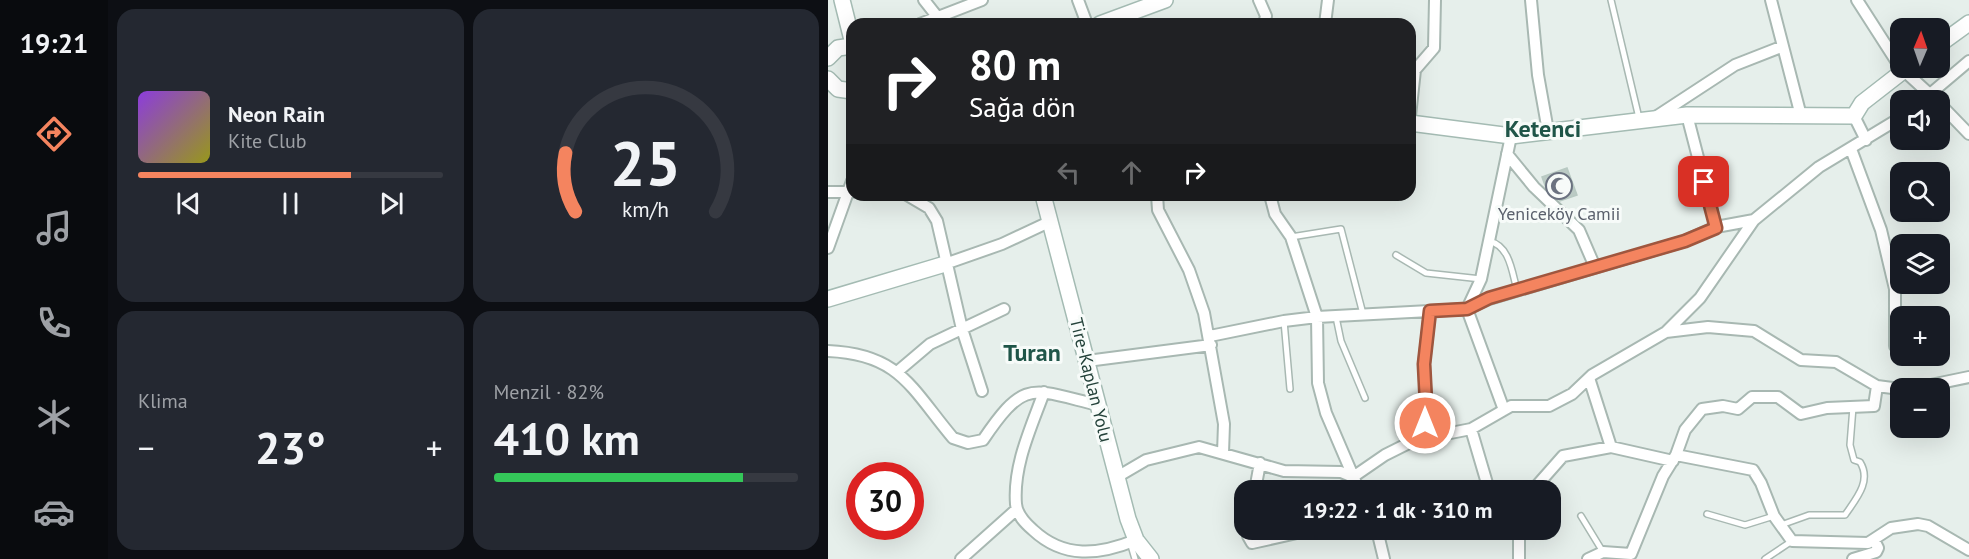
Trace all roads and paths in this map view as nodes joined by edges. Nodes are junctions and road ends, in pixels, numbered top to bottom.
1 (842, 0) edge
2 (924, 0) edge
3 (982, 0) edge
4 (1078, 0) edge
5 (1165, 0) edge
6 (1259, 0) edge
7 (1328, 0) edge
8 (1435, 0) edge
9 (1531, 0) edge
10 (1611, 0) edge
11 (1771, 0) edge
12 (1857, 0) edge
13 (846, 18) edge
14 (938, 18) edge
15 (946, 18) edge
16 (1085, 18) edge
17 (1117, 18) edge
18 (1266, 18) edge
19 (1326, 18) edge
20 (1969, 23) edge
21 (1950, 37) edge
22 (1781, 46) junction
23 (846, 47) edge
24 (1890, 49) edge
25 (828, 54) edge
26 (1969, 61) edge
27 (1416, 69) edge
28 (1891, 78) edge
29 (1912, 78) edge
30 (1923, 90) edge
31 (1938, 90) edge
32 (1950, 114) edge
33 (1687, 115) junction
34 (1801, 116) junction
35 (1854, 116) junction
36 (1646, 119) junction
37 (1416, 124) edge
38 (1890, 124) edge
39 (1548, 131) junction
40 (1969, 134) edge
41 (1511, 136) junction
42 (1866, 140) junction
43 (1851, 149) junction
44 (1507, 154) junction
45 (828, 192) edge
46 (846, 192) edge
47 (846, 201) edge
48 (917, 201) edge
49 (1044, 201) edge
50 (1157, 201) edge
51 (1272, 201) edge
52 (1754, 220) junction
53 (1049, 222) junction
54 (1716, 228) junction
55 (1291, 237) junction
56 (1488, 241) junction
57 (828, 248) edge
58 (1396, 255) dead end
59 (945, 264) junction
60 (1595, 267) junction
61 (1481, 279) junction
62 (1517, 290) junction
63 (828, 299) edge
64 (1895, 306) edge
65 (1004, 309) dead end
66 (1467, 309) junction
67 (1430, 311) junction
68 (1364, 315) junction
69 (1317, 317) junction
70 (1336, 317) junction
71 (1284, 321) junction
72 (962, 329) junction
73 (1666, 332) junction
74 (1210, 341) junction
75 (828, 351) edge
76 (1087, 361) junction
77 (897, 372) junction
78 (1969, 376) edge
79 (1589, 378) junction
80 (1950, 380) edge
81 (1876, 386) junction
82 (1890, 388) edge
83 (1290, 389) dead end
84 (982, 391) dead end
85 (1044, 392) junction
86 (1365, 398) dead end
87 (1098, 405) junction
88 (1853, 407) junction
89 (1504, 410) junction
90 (1471, 429) junction
91 (1430, 437) junction
92 (1611, 447) junction
93 (1223, 453) junction
94 (1675, 458) junction
95 (1260, 463) junction
96 (1117, 477) junction
97 (1353, 477) junction
98 (1257, 480) edge
99 (1354, 480) edge
100 (1486, 480) edge
101 (1542, 480) edge
102 (1017, 509) junction
103 (1707, 514) dead end
104 (1581, 516) dead end
105 (1778, 521) junction
106 (1250, 540) edge
107 (1265, 540) edge
108 (1379, 540) edge
109 (1520, 540) edge
110 (1874, 540) junction
111 (1133, 541) junction
112 (1792, 541) junction
113 (1969, 550) edge
114 (1603, 552) junction
115 (1631, 557) edge
116 (961, 559) edge
117 (1135, 559) edge
118 (1151, 559) edge
119 (1384, 559) edge
120 (1519, 559) edge
121 (1588, 559) edge
122 (1765, 559) edge
123 (1853, 559) edge

1 - 13 street
2 - 14 street
3 - 15 street
4 - 16 street
5 - 17 street
6 - 18 street
7 - 19 street
8 - 27 street
9 - 39 street
10 - 36 lane
11 - 22 street
12 - 24 street
20 - 21 street
22 - 34 street
22 - 36 street
23 - 25 street
26 - 31 street
28 - 35 street
29 - 30 street
32 - 40 street
33 - 34 street
33 - 36 street
33 - 54 street
34 - 35 street
35 - 42 street
36 - 39 street
37 - 41 street
38 - 42 street
39 - 41 street
41 - 44 street
42 - 43 street
43 - 52 street
43 - 64 street
44 - 56 street
44 - 60 street
45 - 46 street
47 - 57 street
48 - 59 street
49 - 53 street, Tire-Kaplan Yolu
50 - 74 street
51 - 55 street
52 - 54 street
52 - 73 street
53 - 59 street
53 - 76 street, Tire-Kaplan Yolu
54 - 60 street
55 - 68 lane
55 - 69 street
56 - 61 street
56 - 62 lane
58 - 61 lane
59 - 63 street
59 - 72 street
60 - 62 street
61 - 66 street
62 - 66 street
65 - 72 street
66 - 67 street
66 - 89 street
67 - 68 street
67 - 91 street
68 - 70 street
69 - 70 street
69 - 71 street
69 - 97 street
70 - 86 lane
71 - 74 street
71 - 83 lane
72 - 77 street
72 - 84 street
73 - 79 street
73 - 81 street
74 - 76 street
74 - 93 street
75 - 77 street
76 - 87 street, Tire-Kaplan Yolu
77 - 85 street
78 - 80 street
79 - 89 street
79 - 92 street
81 - 82 street
81 - 88 street
85 - 87 street
85 - 102 street
87 - 96 street, Tire-Kaplan Yolu
88 - 94 street
88 - 105 lane
89 - 90 street
90 - 91 street
90 - 100 street
91 - 97 street
92 - 94 street
92 - 101 street
93 - 95 street
93 - 96 street
94 - 105 street
94 - 115 street
95 - 97 street
95 - 98 street
96 - 111 street, Tire-Kaplan Yolu
97 - 99 street
102 - 111 street
102 - 116 street
103 - 105 lane
104 - 114 lane
105 - 112 street
106 - 107 street
108 - 119 street
109 - 120 street
110 - 112 street
110 - 113 street
110 - 123 street
111 - 117 lane
111 - 118 street, Tire-Kaplan Yolu
112 - 122 lane
114 - 115 street
114 - 121 street

